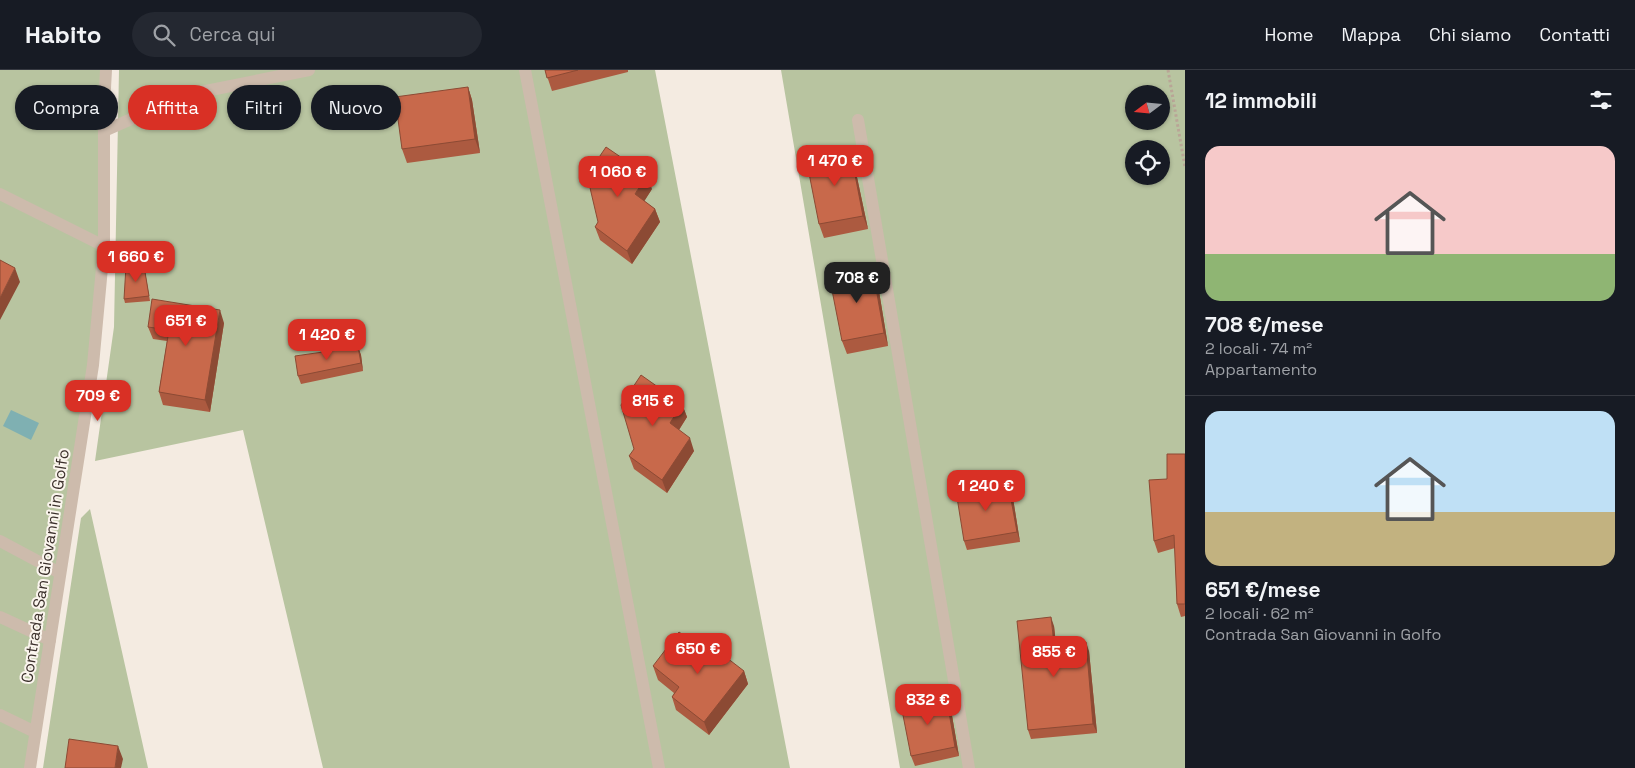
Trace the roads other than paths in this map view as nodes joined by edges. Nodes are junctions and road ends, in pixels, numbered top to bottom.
1 (106, 70) edge
2 (309, 70) edge
3 (526, 70) edge
4 (858, 120) dead end
5 (104, 131) junction
6 (0, 194) edge
7 (104, 246) junction
8 (0, 541) edge
9 (60, 573) junction
10 (0, 617) edge
11 (50, 640) junction
12 (0, 715) edge
13 (34, 732) junction
14 (30, 768) edge
15 (659, 768) edge
16 (969, 768) edge

1 - 5 street, Contrada San Giovanni in Golfo
2 - 5 street
3 - 15 street
4 - 16 street
5 - 7 street, Contrada San Giovanni in Golfo
6 - 7 street
7 - 9 street, Contrada San Giovanni in Golfo
8 - 9 street
9 - 11 street, Contrada San Giovanni in Golfo
10 - 11 street
11 - 13 street, Contrada San Giovanni in Golfo
12 - 13 street
13 - 14 street, Contrada San Giovanni in Golfo

